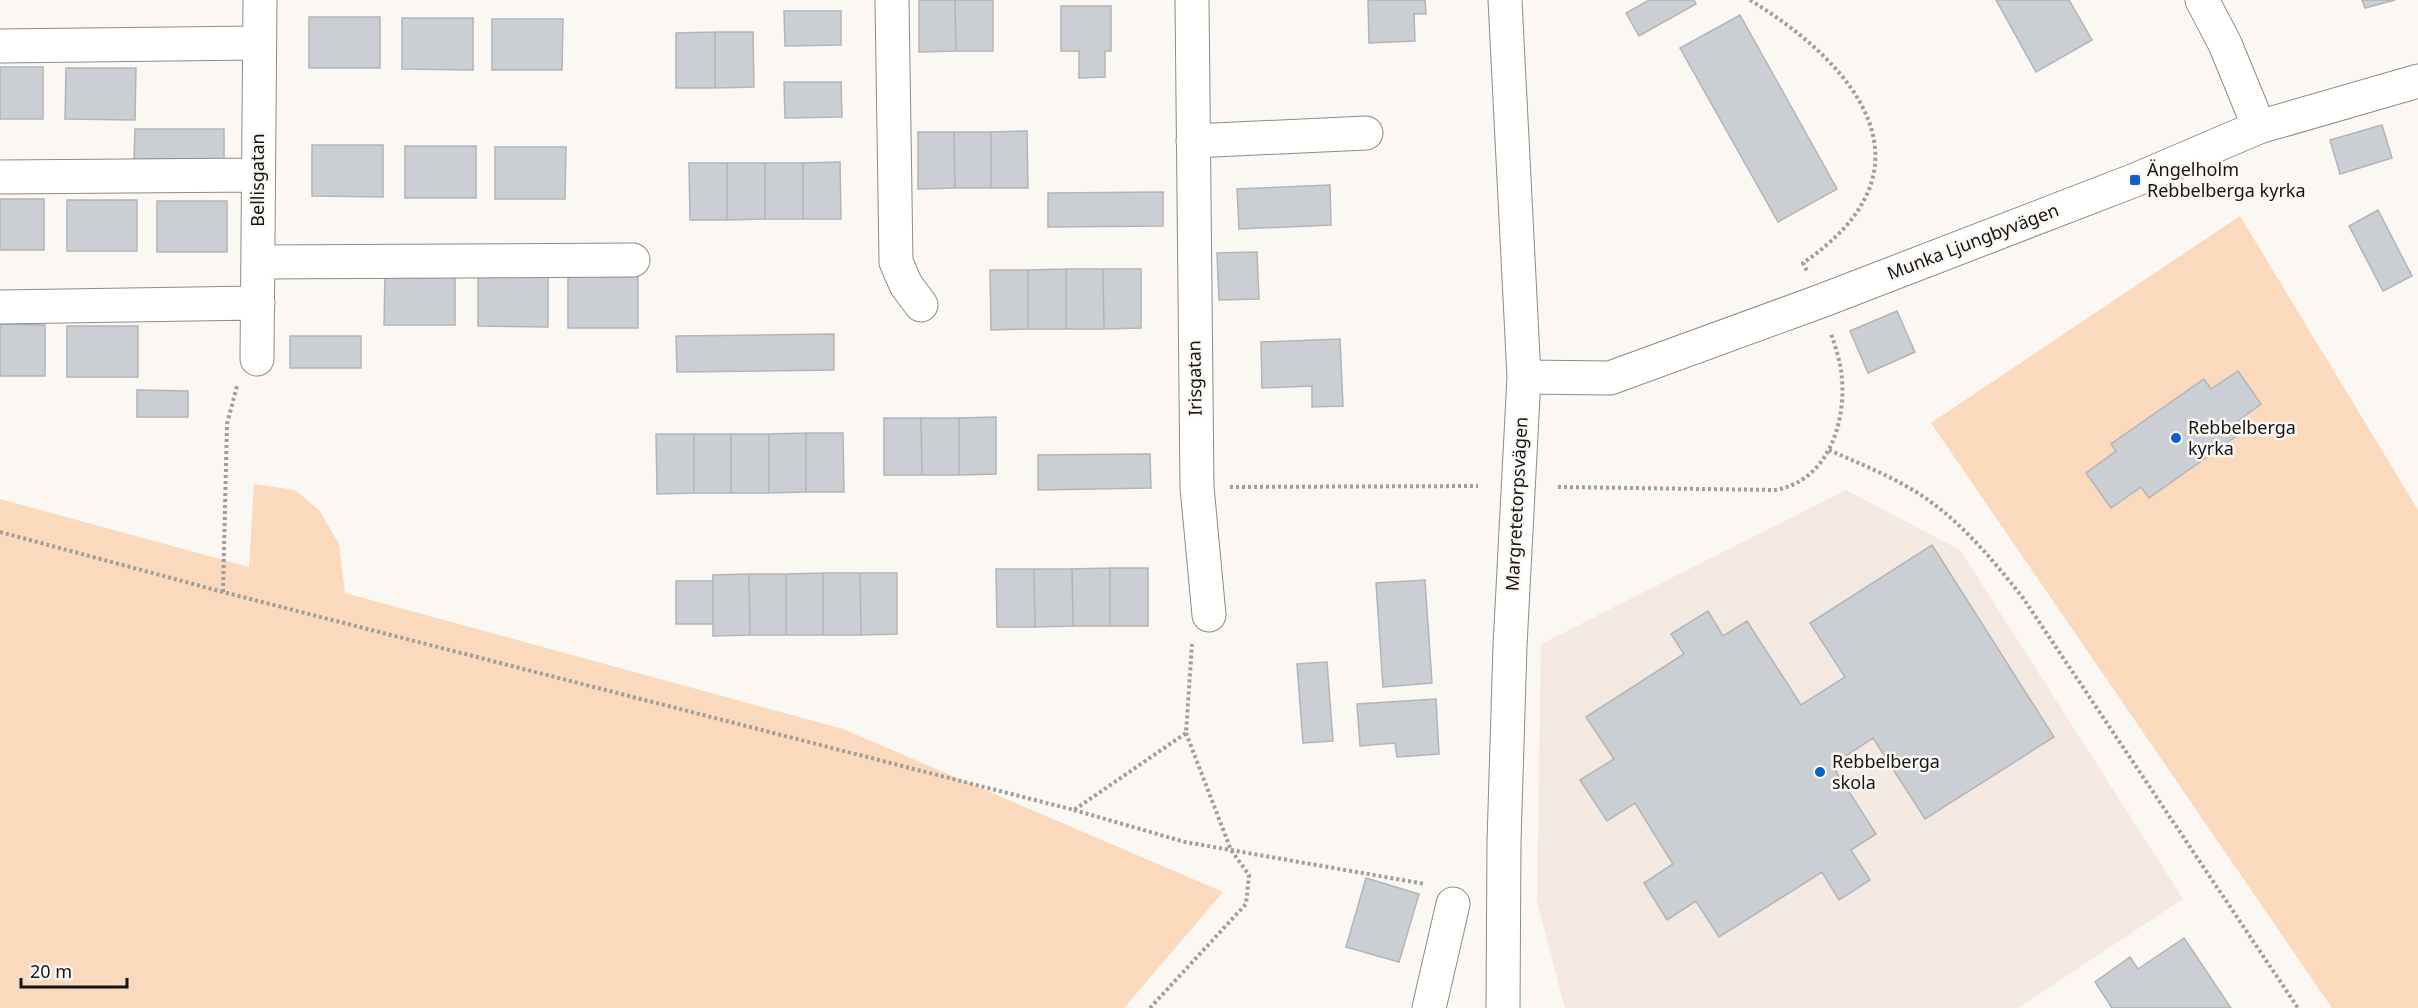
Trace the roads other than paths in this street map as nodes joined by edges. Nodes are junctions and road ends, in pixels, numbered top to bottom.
1 (260, 0) edge
2 (892, 0) edge
3 (1192, 0) edge
4 (1504, 0) edge
5 (2202, 0) edge
6 (259, 44) junction
7 (0, 46) edge
8 (2418, 81) edge
9 (2259, 127) junction
10 (1366, 132) dead end
11 (1193, 141) junction
12 (258, 175) junction
13 (0, 177) edge
14 (633, 260) dead end
15 (258, 262) junction
16 (258, 303) junction
17 (921, 305) dead end
18 (0, 307) edge
19 (257, 359) road end
20 (1524, 377) junction
21 (1209, 615) road end
22 (1453, 904) road end
23 (1429, 1008) edge
24 (1503, 1008) edge

1 - 6 street, Bellisgatan
2 - 17 street
3 - 11 street, Irisgatan
4 - 20 street, Margretetorpsvägen
5 - 9 street
6 - 7 street
6 - 12 street, Bellisgatan
8 - 9 street, Munka Ljungbyvägen
9 - 20 street, Munka Ljungbyvägen
10 - 11 street
11 - 21 street, Irisgatan
12 - 13 street
12 - 15 street, Bellisgatan
14 - 15 street
15 - 16 street, Bellisgatan
16 - 18 street
16 - 19 street, Bellisgatan
20 - 24 street, Margretetorpsvägen
22 - 23 street

